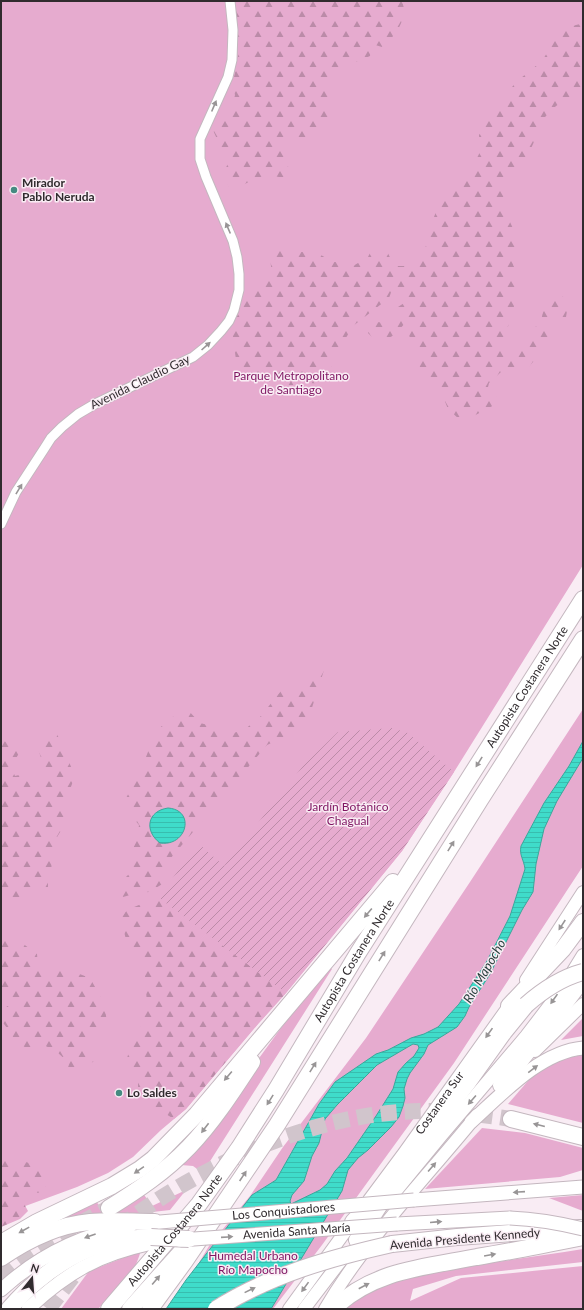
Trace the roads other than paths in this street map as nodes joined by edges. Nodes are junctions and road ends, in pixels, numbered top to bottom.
1 (230, 1) edge
2 (1, 524) edge
3 (583, 599) edge
4 (583, 639) edge
5 (429, 840) junction
6 (583, 892) edge
7 (583, 922) edge
8 (583, 955) edge
9 (583, 972) edge
10 (583, 979) edge
11 (290, 1004) junction
12 (583, 1004) edge
13 (509, 1006) junction
14 (583, 1048) edge
15 (501, 1086) junction
16 (511, 1119) tunnel mouth
17 (471, 1122) junction
18 (578, 1135) edge
19 (407, 1163) junction
20 (583, 1181) edge
21 (583, 1187) edge
22 (558, 1189) junction
23 (109, 1208) tunnel mouth
24 (221, 1208) junction
25 (353, 1222) junction
26 (583, 1229) edge
27 (153, 1231) junction
28 (583, 1237) edge
29 (189, 1239) joint
30 (357, 1240) junction
31 (1, 1244) edge
32 (1, 1258) edge
33 (1, 1290) edge
34 (9, 1309) edge
35 (28, 1309) edge
36 (109, 1309) edge
37 (130, 1309) edge
38 (150, 1309) edge
39 (216, 1309) edge
40 (289, 1309) edge
41 (304, 1309) edge
42 (325, 1309) edge
43 (333, 1309) edge

2 -> 1 street, Avenida Claudio Gay
3 -> 5 highway, Autopista Costanera Norte
24 -> 4 highway, Autopista Costanera Norte
5 -> 11 highway
5 -> 36 highway, Autopista Costanera Norte
6 -> 13 main road, Costanera Sur
7 - 13 highway
8 -> 30 main road, Costanera Sur
9 - 19 highway, bridge
10 - 15 highway
11 -> 23 highway
11 -> 31 highway
12 - 15 main road
13 -> 25 main road, Costanera Sur
17 -> 14 main road
15 - 17 main road
18 -> 16 highway
42 -> 17 main road
19 - 25 highway
19 - 30 highway
20 - 22 main road
21 - 22 main road, Los Conquistadores
22 -> 27 main road, Los Conquistadores, bridge
37 -> 24 highway
24 - 38 highway, Autopista Costanera Norte
25 -> 40 main road, Costanera Sur
29 -> 26 main road, Avenida Santa María, bridge
39 -> 26 highway, Avenida Presidente Kennedy, bridge
27 - 29 highway, bridge
27 - 32 highway
27 -> 33 main road, Los Conquistadores
27 - 34 highway
27 - 35 main road
43 -> 28 highway
30 - 41 main road, Costanera Sur

